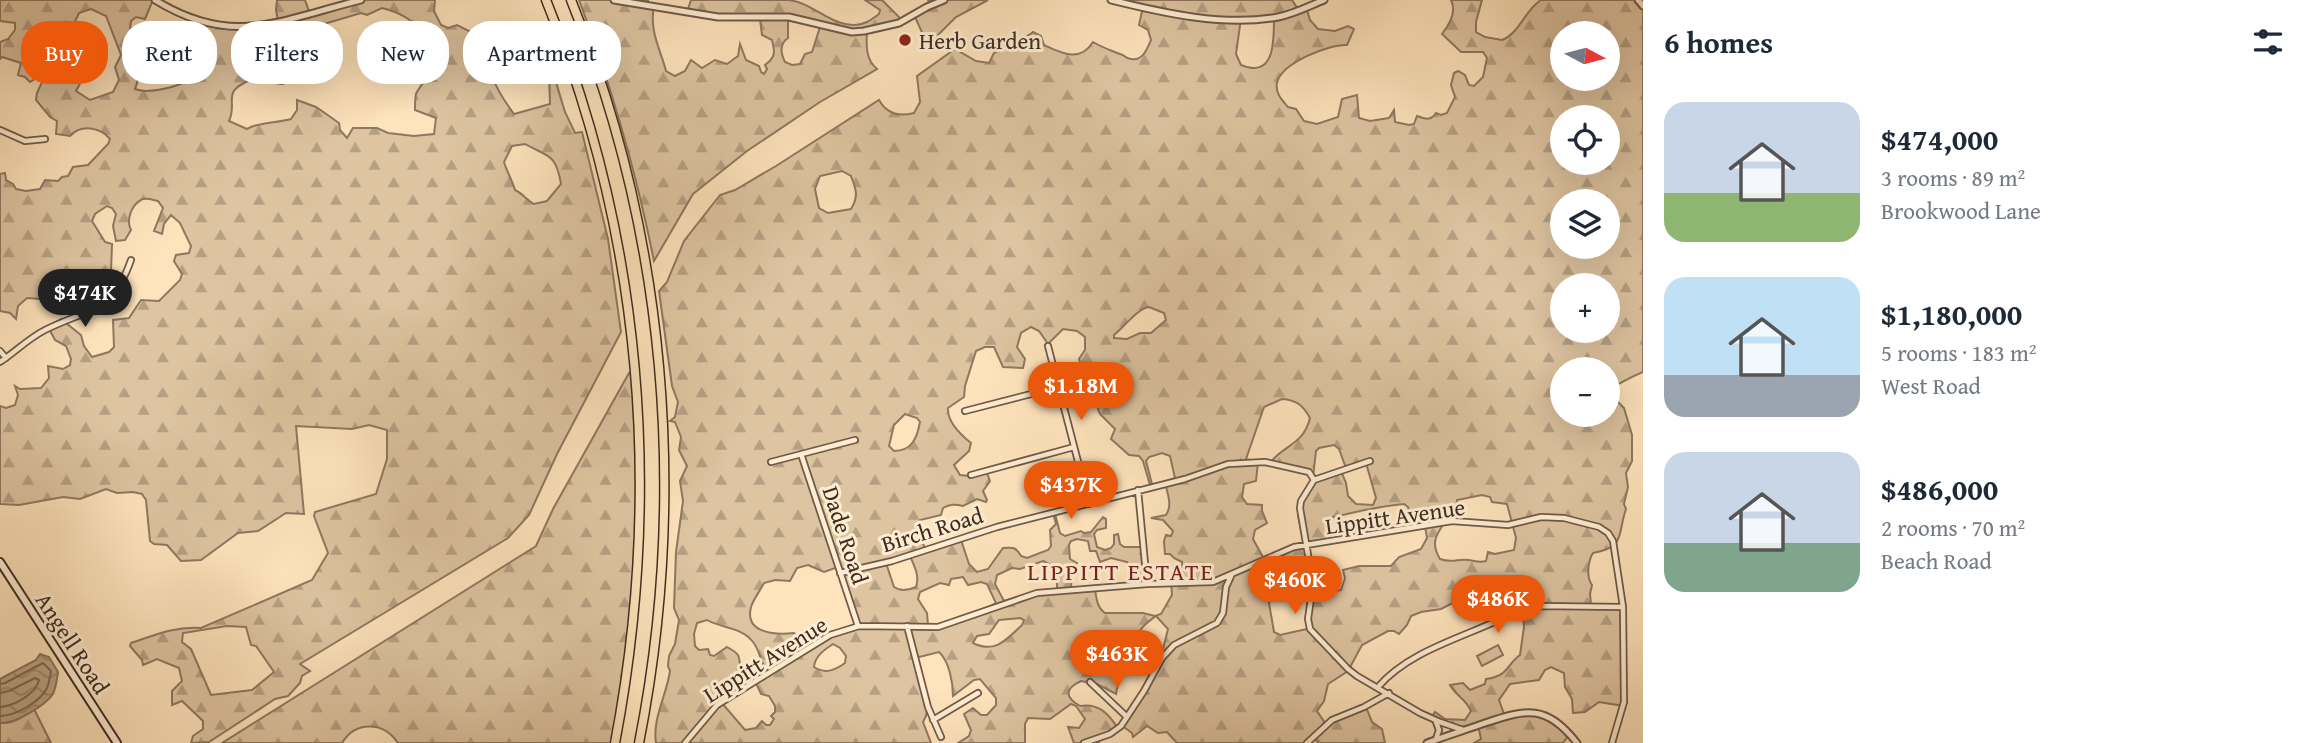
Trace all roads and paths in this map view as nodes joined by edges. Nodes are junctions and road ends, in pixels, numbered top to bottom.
1 (155, 0) edge
2 (361, 0) edge
3 (546, 0) edge
4 (614, 0) edge
5 (944, 0) edge
6 (1111, 0) edge
7 (1324, 0) edge
8 (1638, 0) edge
9 (573, 4) edge
10 (1643, 6) edge
11 (0, 130) edge
12 (46, 139) dead end
13 (131, 260) dead end
14 (1048, 346) dead end
15 (0, 351) edge
16 (6, 358) junction
17 (0, 362) edge
18 (1058, 387) junction
19 (965, 411) dead end
20 (855, 440) dead end
21 (1074, 447) junction
22 (802, 454) junction
23 (1370, 461) dead end
24 (771, 462) dead end
25 (971, 475) dead end
26 (1314, 480) junction
27 (1138, 490) junction
28 (1089, 504) junction
29 (1305, 546) junction
30 (0, 562) edge
31 (840, 573) junction
32 (1231, 576) junction
33 (1147, 584) junction
34 (1623, 607) junction
35 (859, 626) junction
36 (907, 626) junction
37 (1090, 682) dead end
38 (1378, 687) junction
39 (978, 693) dead end
40 (1388, 693) junction
41 (1127, 717) junction
42 (1430, 717) junction
43 (933, 720) junction
44 (1463, 730) junction
45 (941, 737) dead end
46 (1436, 739) junction
47 (117, 743) edge
48 (615, 743) edge
49 (639, 743) edge
50 (685, 743) edge
51 (1084, 743) edge
52 (1307, 743) edge
53 (1427, 743) edge
54 (1577, 743) edge
55 (1612, 743) edge

1 - 2 street
3 - 48 highway
4 - 5 street
6 - 7 street
8 - 10 street
9 - 49 highway
11 - 12 street
13 - 16 street
14 - 18 street
15 - 16 street
16 - 17 street
18 - 19 street
18 - 21 street
20 - 22 street
21 - 25 street
21 - 28 street
22 - 24 street
22 - 31 street, Dade Road
23 - 26 street
26 - 27 street, Birch Road
26 - 29 street
27 - 28 street, Birch Road
27 - 33 street
28 - 31 street, Birch Road
29 - 32 street, Lippitt Avenue
29 - 34 street, Lippitt Avenue
29 - 38 street
30 - 47 main road, Angell Road
31 - 35 street, Dade Road
32 - 33 street, Lippitt Avenue
32 - 41 street
33 - 36 street, Lippitt Avenue
34 - 38 street
34 - 55 street, Lippitt Avenue
35 - 36 street, Lippitt Avenue
35 - 50 street, Lippitt Avenue
36 - 43 street
37 - 41 street
38 - 40 street
39 - 43 street
40 - 42 street
40 - 52 street
41 - 51 street
42 - 44 street
42 - 46 street
43 - 45 street
44 - 46 street
44 - 54 street
46 - 53 street

